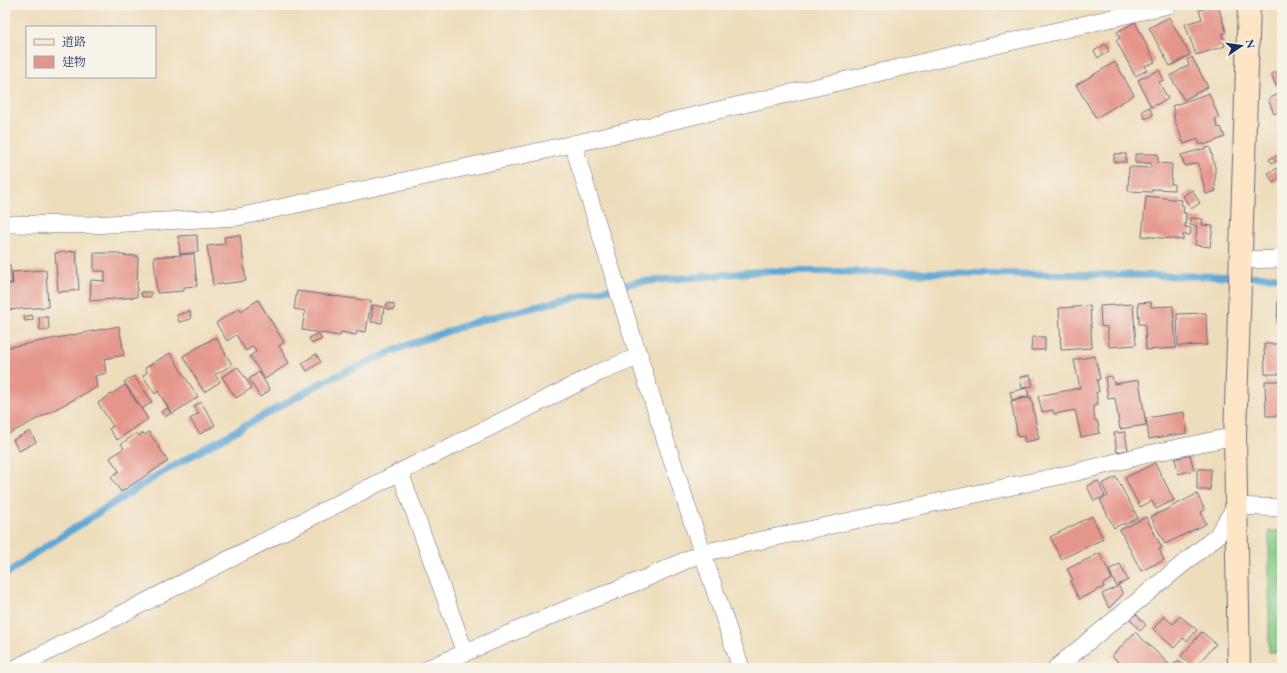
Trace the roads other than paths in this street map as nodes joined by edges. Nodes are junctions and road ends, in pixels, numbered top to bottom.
1 (1168, 5) edge
2 (1249, 5) edge
3 (573, 144) junction
4 (5, 224) edge
5 (1282, 259) edge
6 (1241, 260) junction
7 (640, 356) junction
8 (1235, 436) junction
9 (400, 472) junction
10 (1236, 506) junction
11 (1282, 508) edge
12 (702, 553) junction
13 (465, 653) junction
14 (16, 668) edge
15 (429, 668) edge
16 (741, 668) edge
17 (1056, 668) edge
18 (1239, 668) edge

1 - 3 street
2 - 6 street
3 - 4 street
3 - 7 street
5 - 6 street
6 - 8 street
7 - 9 street
7 - 12 street
8 - 10 street
8 - 12 street
9 - 13 street
9 - 14 street
10 - 11 street
10 - 17 street
10 - 18 street
12 - 13 street
12 - 16 street
13 - 15 street

